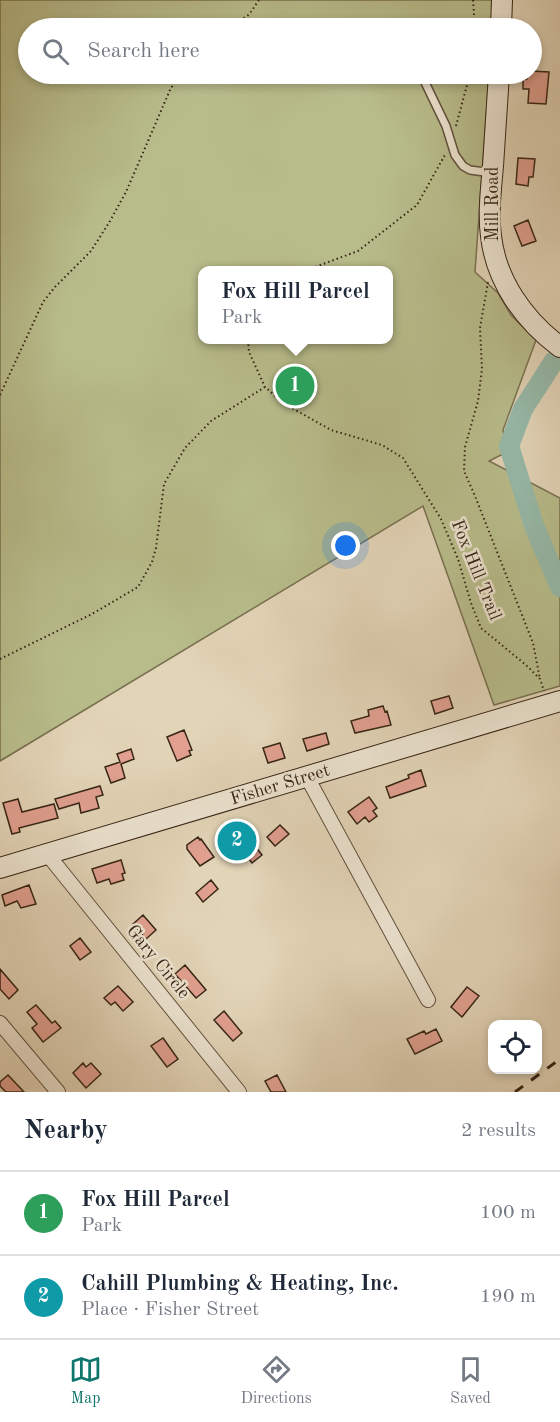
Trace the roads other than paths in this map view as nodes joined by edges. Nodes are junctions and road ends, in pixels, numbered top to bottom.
1 (502, 0) edge
2 (501, 18) edge
3 (426, 84) edge
4 (497, 84) edge
5 (492, 173) junction
6 (554, 342) edge
7 (555, 702) edge
8 (307, 777) junction
9 (48, 855) junction
10 (0, 868) edge
11 (428, 1000) dead end
12 (0, 1023) edge
13 (58, 1092) edge
14 (239, 1092) edge

1 - 2 main road
3 - 5 lane
4 - 5 main road, Mill Road
5 - 6 main road, Mill Road
7 - 8 main road, Fisher Street
8 - 9 main road, Fisher Street
8 - 11 street
9 - 10 main road, Fisher Street
9 - 14 street, Gary Circle
12 - 13 street

